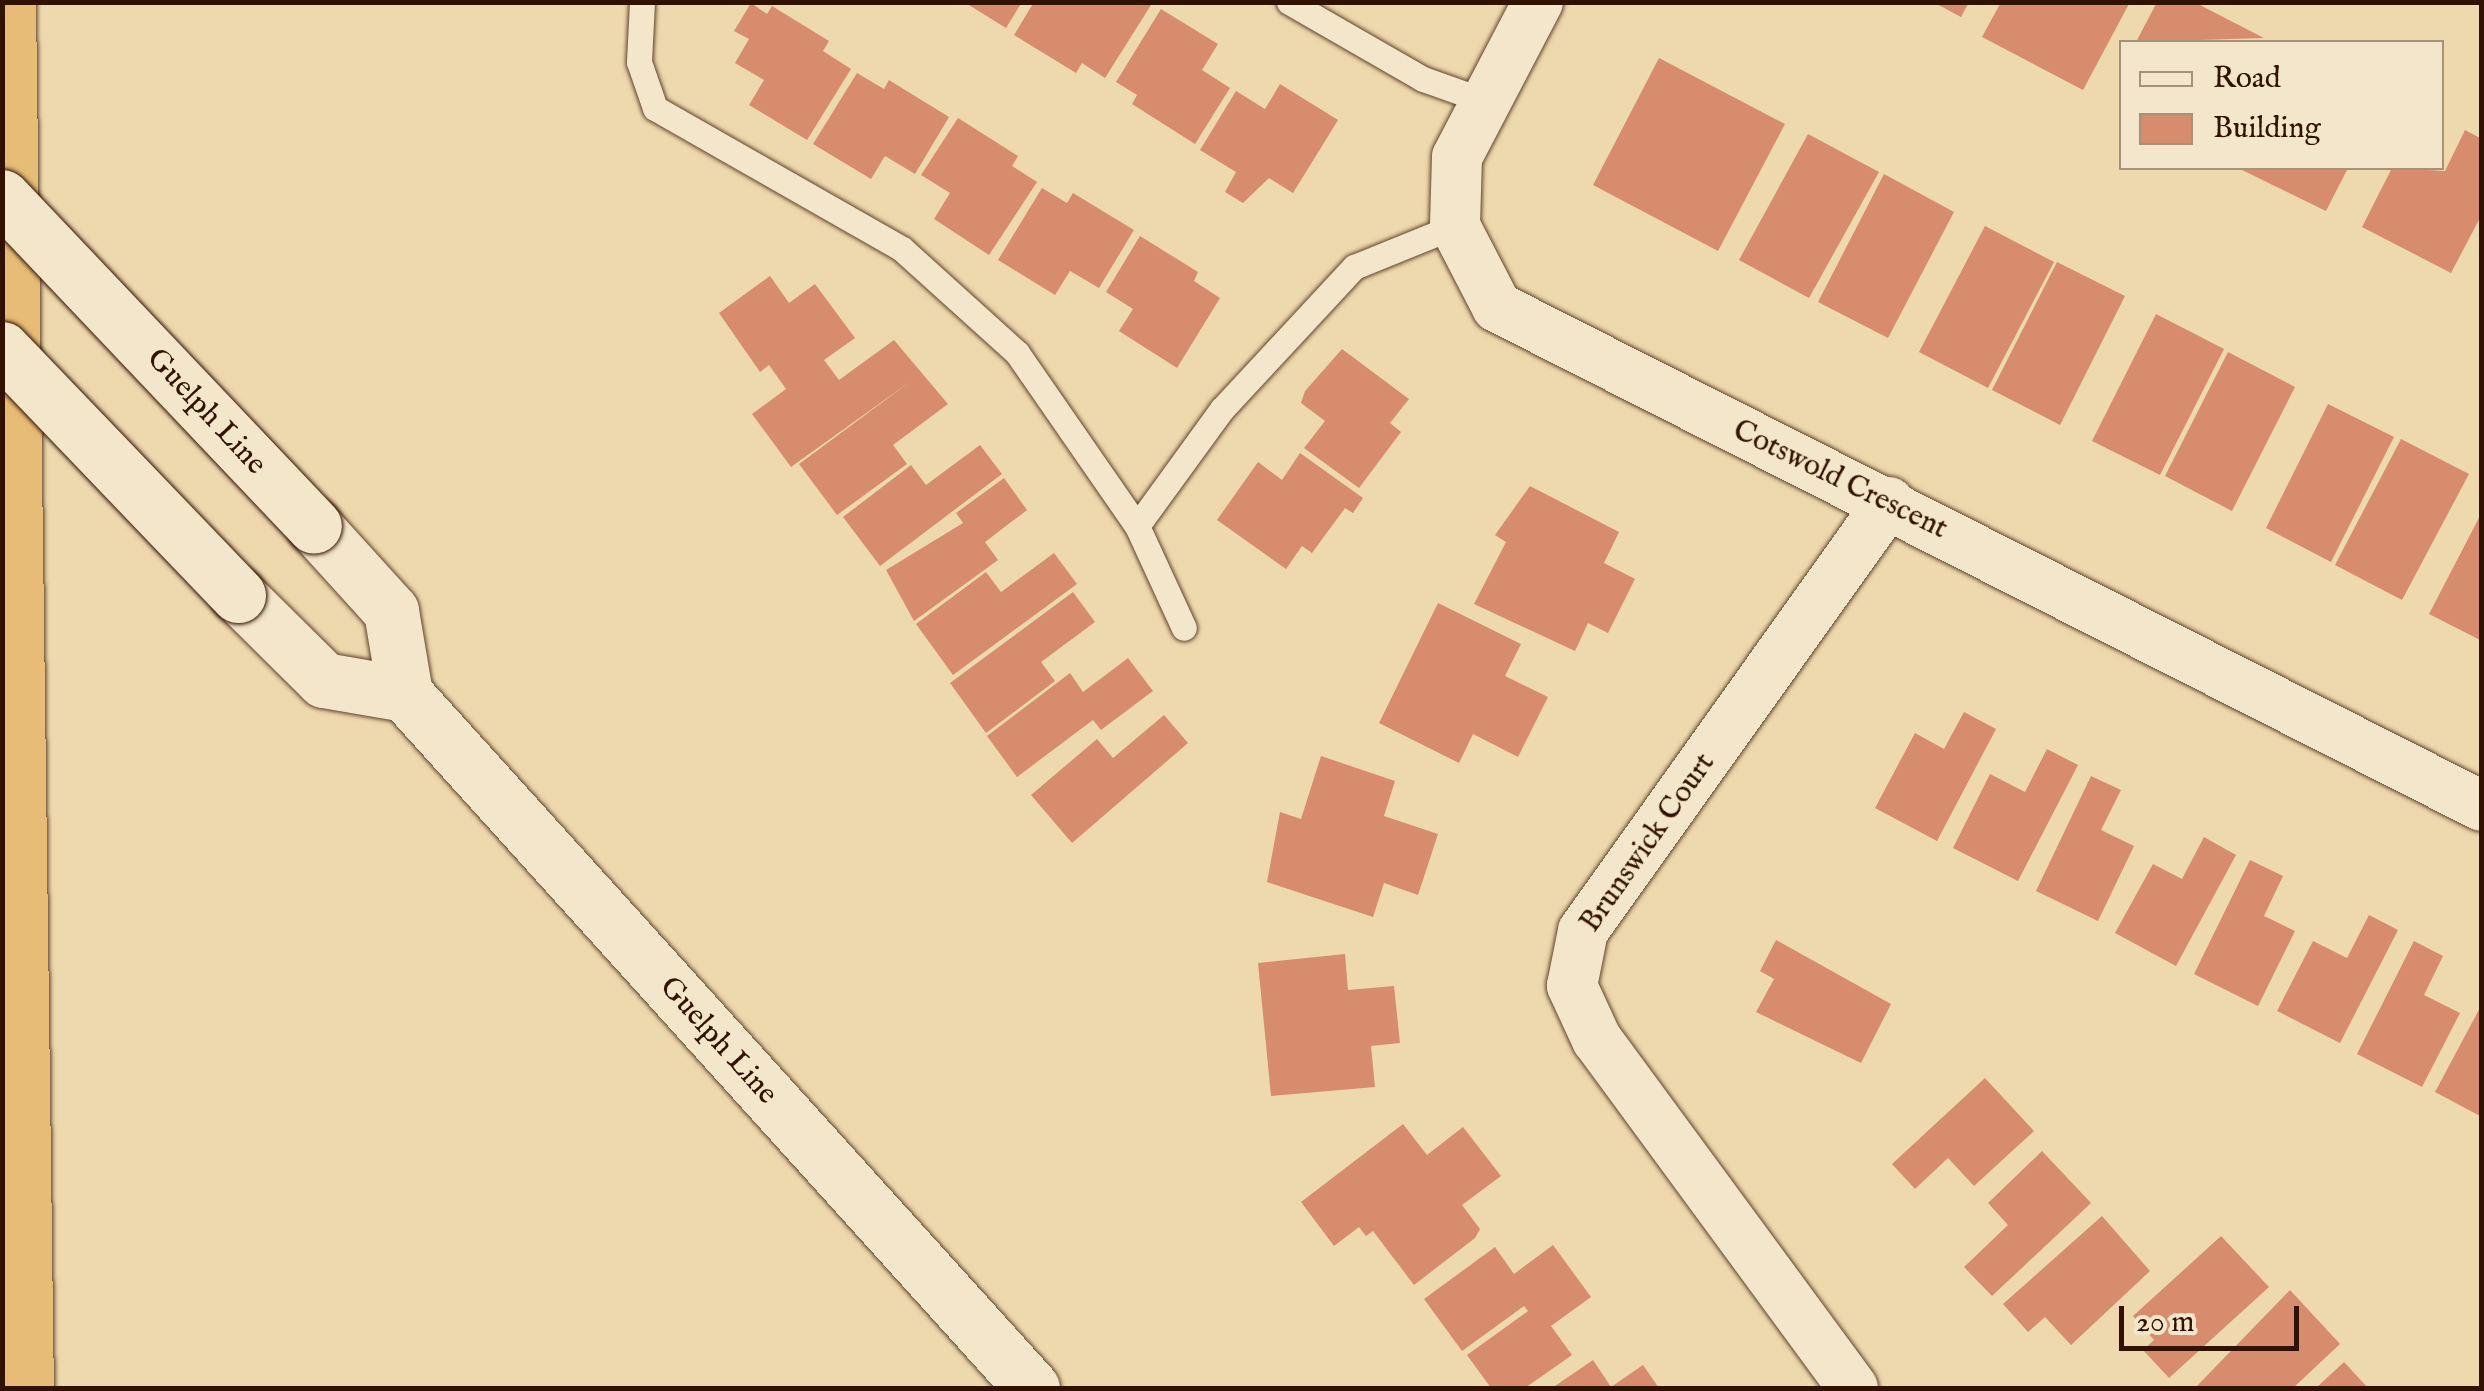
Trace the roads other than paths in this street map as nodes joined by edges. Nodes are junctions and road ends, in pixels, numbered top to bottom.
1 (8, 2) edge
2 (642, 2) edge
3 (1289, 2) edge
4 (1538, 2) edge
5 (1485, 101) junction
6 (2, 197) edge
7 (1455, 226) junction
8 (2, 349) edge
9 (1889, 502) junction
10 (1138, 526) junction
11 (1184, 628) dead end
12 (405, 694) junction
13 (2482, 806) edge
14 (26, 1388) edge
15 (1032, 1388) edge
16 (1852, 1388) edge

1 - 14 highway
2 - 10 lane
3 - 5 lane
4 - 5 street, Cotswold Crescent
5 - 7 street, Cotswold Crescent
6 - 12 main road, Guelph Line, bridge
7 - 9 street, Cotswold Crescent
7 - 10 lane
8 - 12 main road, bridge
9 - 13 street, Cotswold Crescent
9 - 16 street, Brunswick Court
10 - 11 lane
12 - 15 main road, Guelph Line

